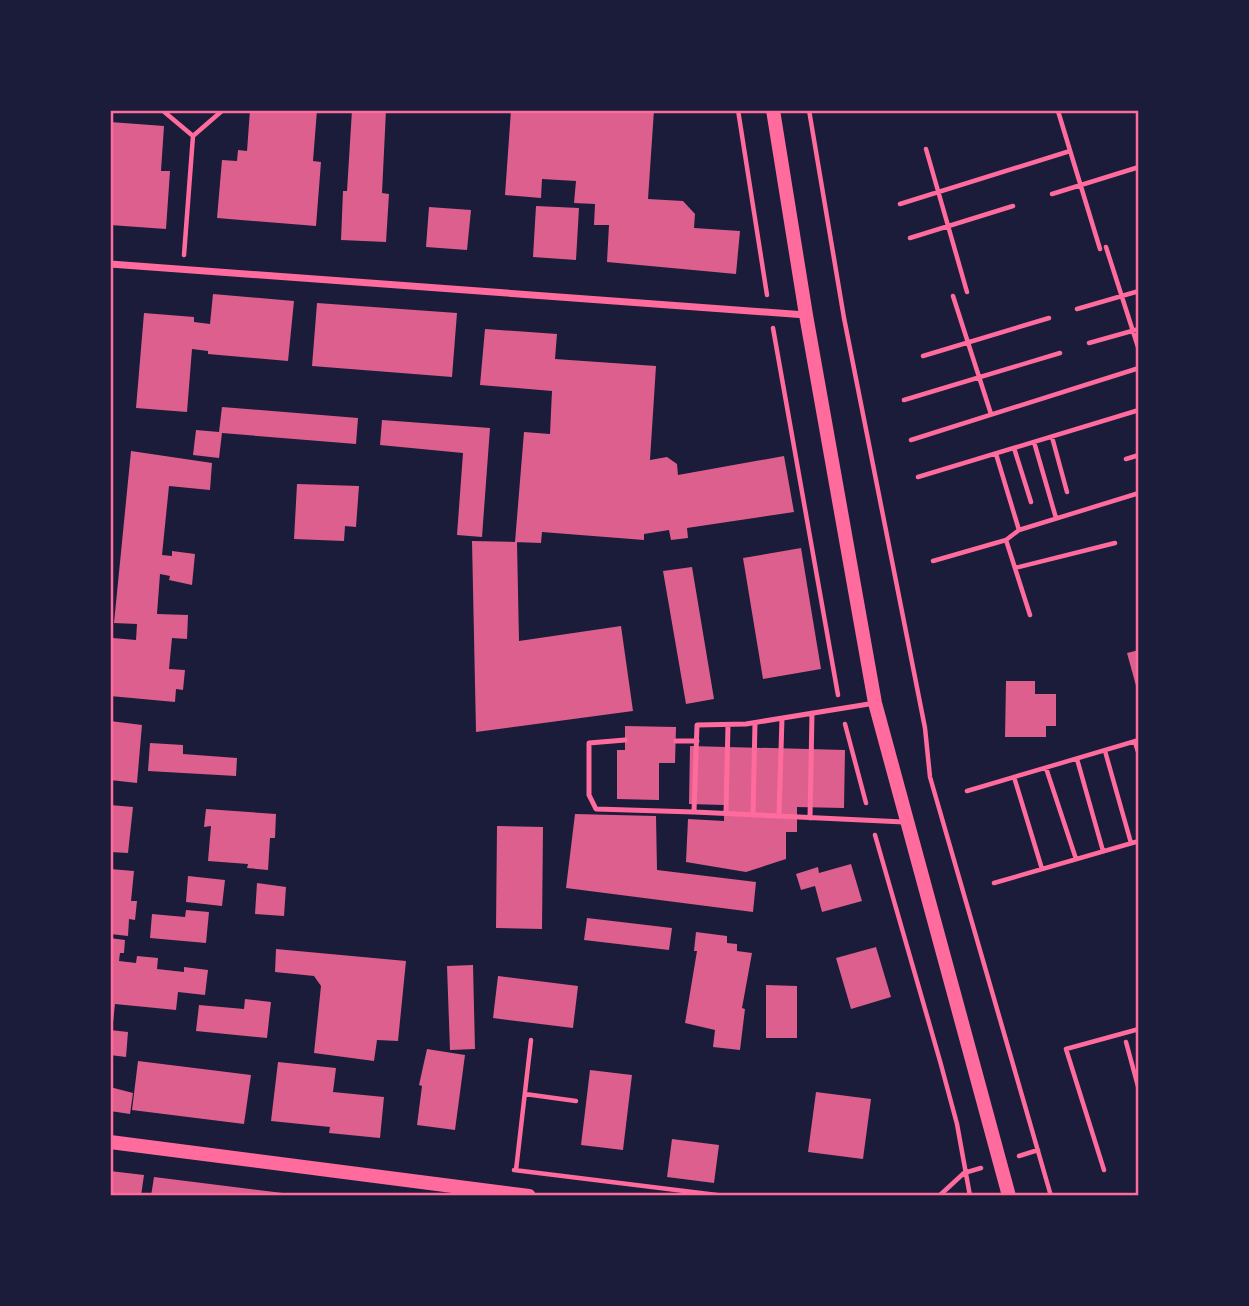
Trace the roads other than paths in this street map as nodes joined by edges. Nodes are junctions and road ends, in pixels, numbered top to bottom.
1 (773, 110) edge
2 (110, 264) edge
3 (806, 315) junction
4 (875, 703) junction
5 (812, 713) junction
6 (782, 718) junction
7 (755, 723) junction
8 (728, 724) junction
9 (625, 740) dead end
10 (676, 741) dead end
11 (697, 741) junction
12 (694, 812) junction
13 (726, 813) junction
14 (753, 815) junction
15 (779, 816) junction
16 (810, 818) junction
17 (907, 822) junction
18 (110, 1142) edge
19 (529, 1196) edge
20 (1009, 1196) edge

1 - 3 main road
2 - 3 street
3 - 4 main road
4 - 5 lane
4 - 17 main road
5 - 6 lane
5 - 16 lane
6 - 7 lane
6 - 15 lane
7 - 8 lane
7 - 14 lane
8 - 11 lane
8 - 13 lane
9 - 12 lane
10 - 11 lane
11 - 12 lane
12 - 13 lane
13 - 14 lane
14 - 15 lane
15 - 16 lane
16 - 17 lane
17 - 20 main road
18 - 19 main road

